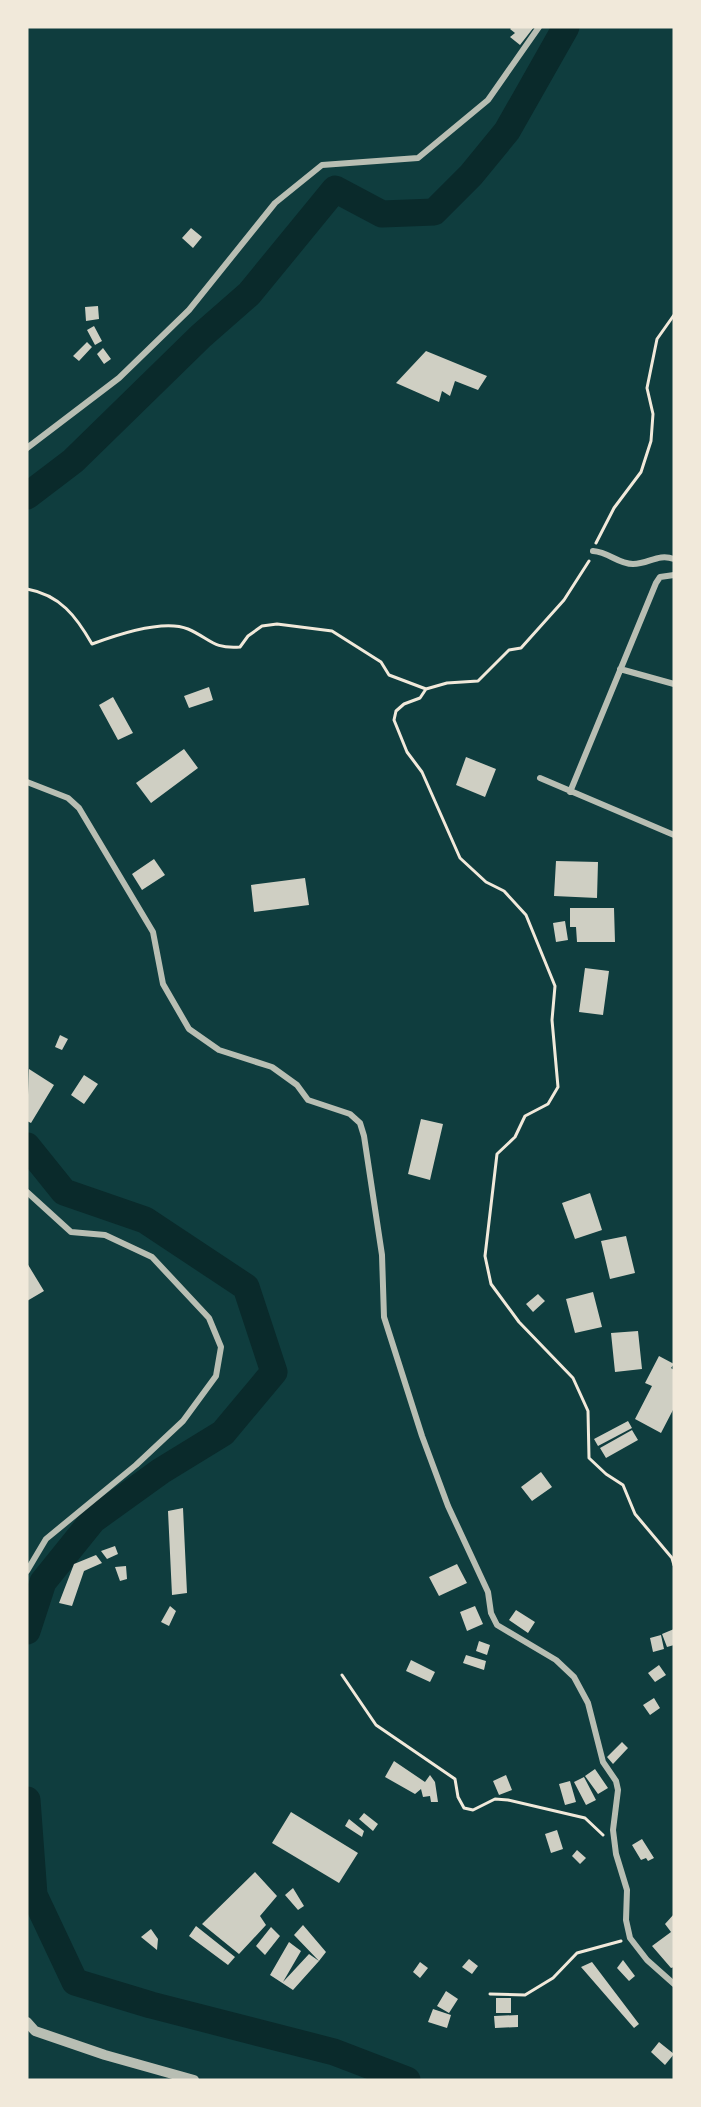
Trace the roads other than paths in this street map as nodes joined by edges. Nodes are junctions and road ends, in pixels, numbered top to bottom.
1 (539, 27) edge
2 (27, 448) edge
3 (593, 551) road end
4 (674, 560) edge
5 (674, 575) edge
6 (620, 669) junction
7 (674, 684) edge
8 (540, 778) dead end
9 (27, 782) edge
10 (570, 792) junction
11 (674, 835) edge
12 (27, 1192) edge
13 (27, 1571) edge
14 (674, 1984) edge
15 (27, 2022) edge
16 (194, 2080) edge

1 - 2 street
3 - 4 street
5 - 6 street
6 - 7 street
6 - 10 street
8 - 10 street
9 - 14 street
10 - 11 street
12 - 13 street
15 - 16 street

